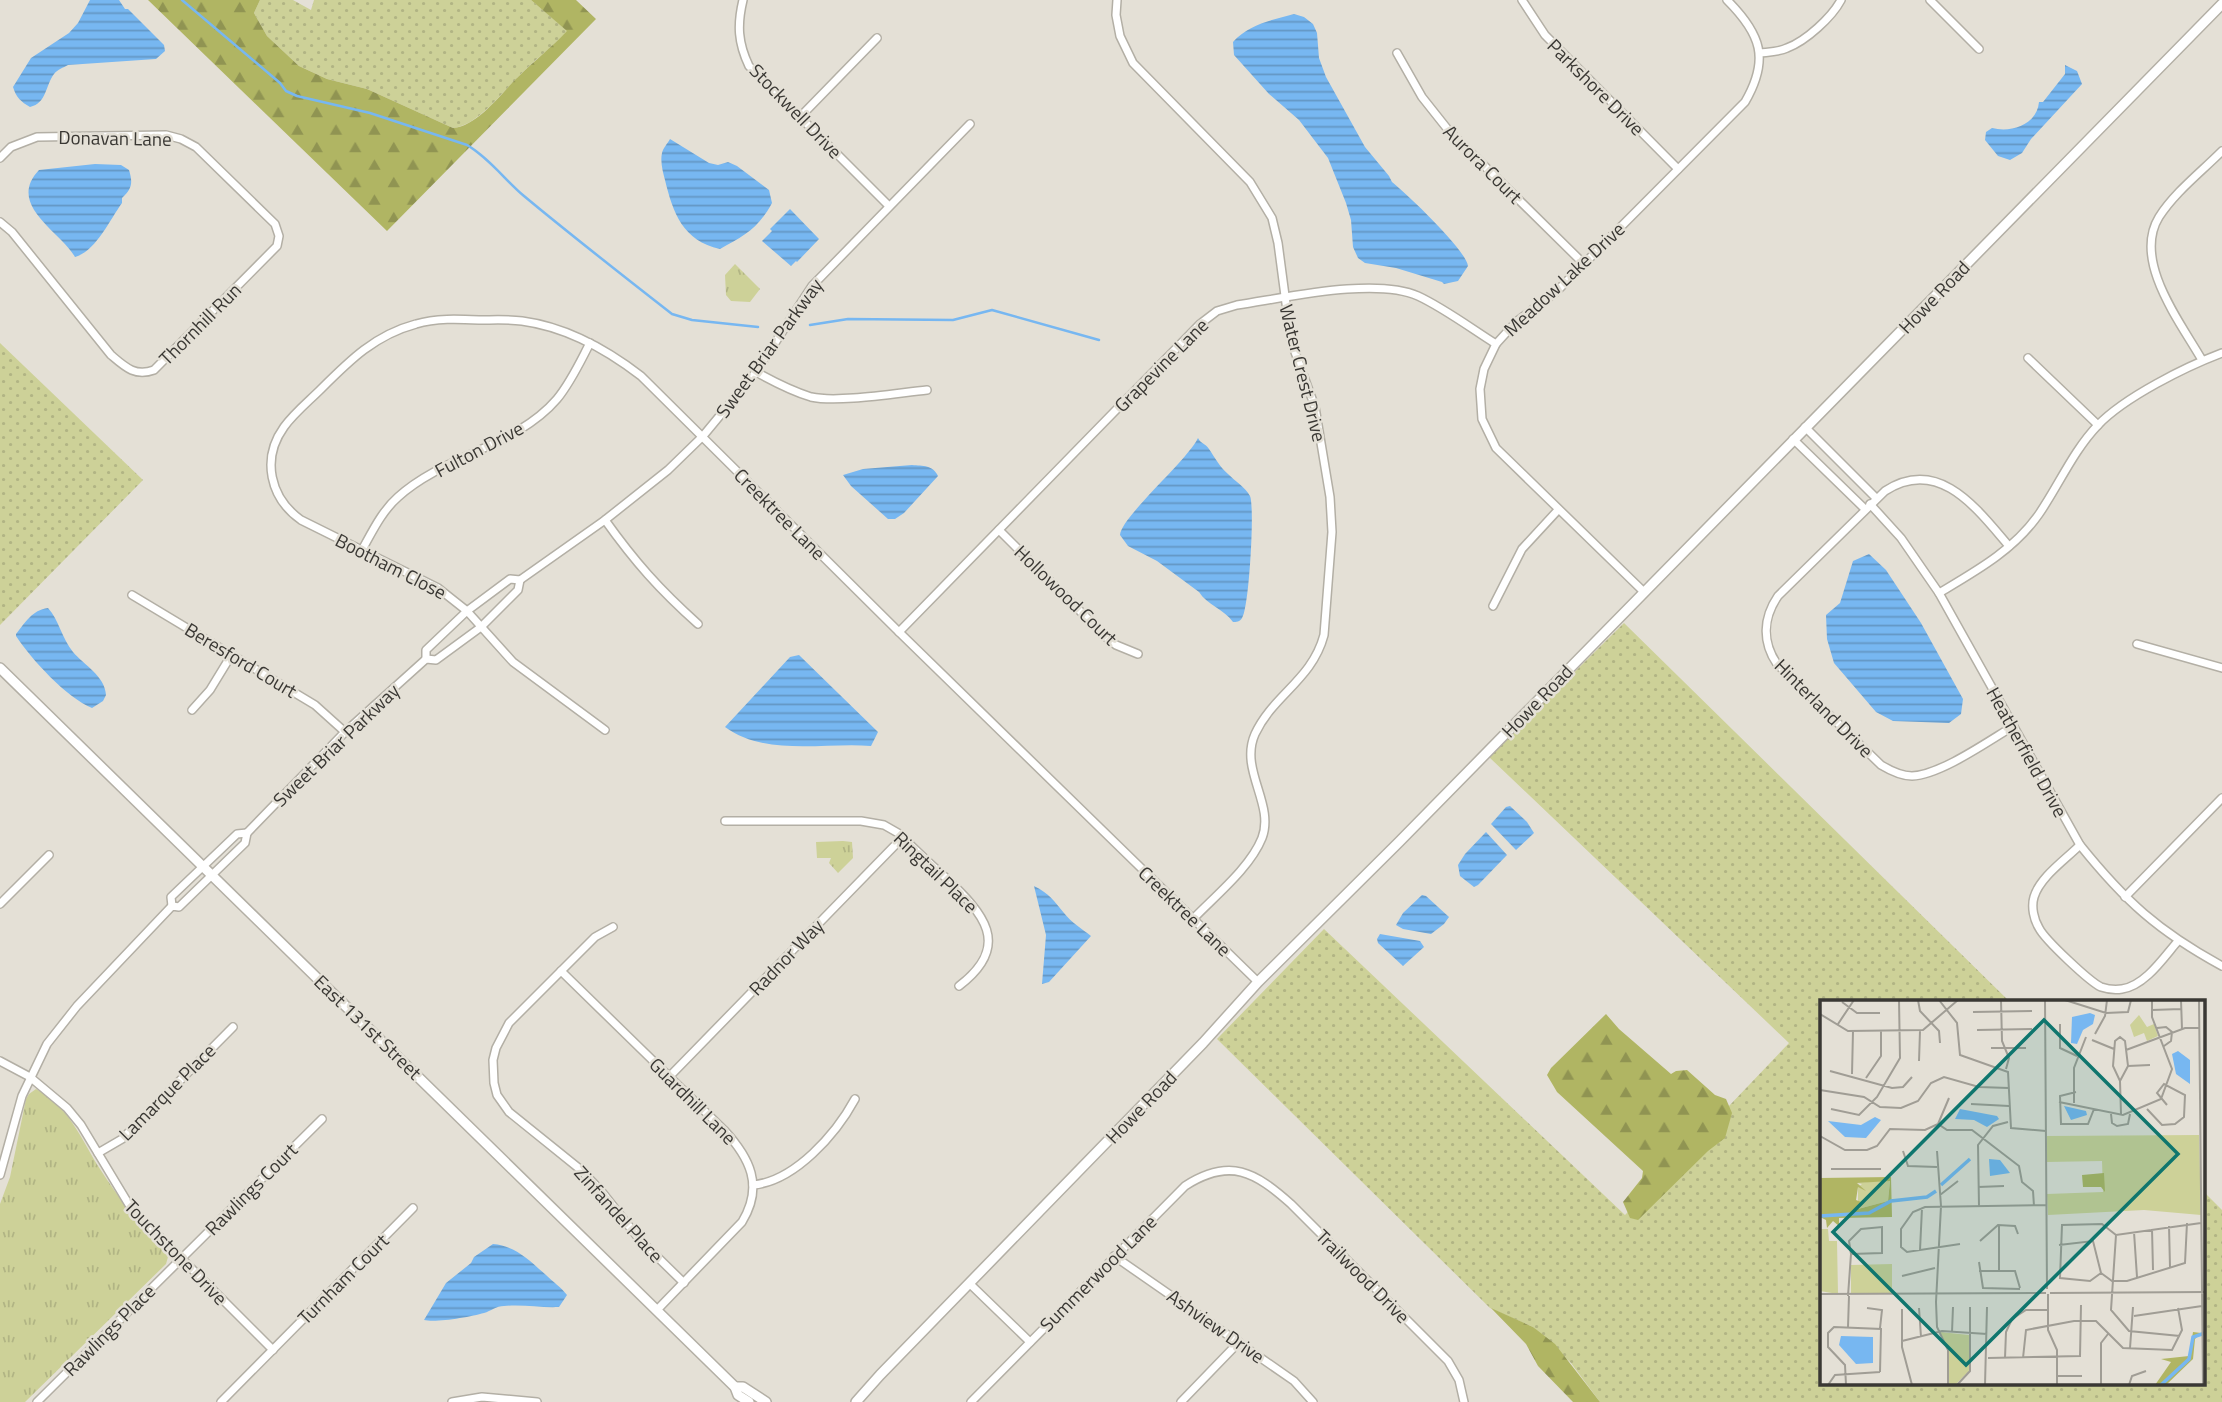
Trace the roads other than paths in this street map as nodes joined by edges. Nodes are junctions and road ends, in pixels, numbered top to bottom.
1 (743, 0) edge
2 (1116, 0) edge
3 (1522, 0) edge
4 (1727, 0) edge
5 (1841, 0) edge
6 (1930, 0) edge
7 (2222, 4) edge
8 (877, 38) dead end
9 (1979, 49) dead end
10 (1396, 53) dead end
11 (1760, 53) junction
12 (800, 117) junction
13 (970, 124) dead end
14 (2222, 151) edge
15 (0, 158) edge
16 (1678, 169) junction
17 (889, 206) junction
18 (0, 222) edge
19 (279, 236) joint
20 (1584, 264) junction
21 (1284, 298) junction
22 (590, 343) junction
23 (1496, 344) junction
24 (2222, 353) edge
25 (2028, 358) dead end
26 (2202, 360) junction
27 (756, 372) junction
28 (927, 390) dead end
29 (2098, 425) junction
30 (1805, 427) junction
31 (702, 436) junction
32 (1793, 439) junction
33 (274, 486) joint
34 (1870, 504) junction
35 (1558, 510) junction
36 (605, 520) junction
37 (999, 530) junction
38 (2009, 546) junction
39 (362, 550) junction
40 (520, 580) junction
41 (1644, 592) junction
42 (1939, 593) junction
43 (132, 595) dead end
44 (1493, 606) dead end
45 (467, 611) junction
46 (698, 624) dead end
47 (481, 627) junction
48 (899, 632) junction
49 (2137, 644) dead end
50 (232, 654) junction
51 (1138, 654) dead end
52 (426, 659) junction
53 (0, 668) edge
54 (2222, 668) edge
55 (192, 710) dead end
56 (2012, 727) junction
57 (605, 730) dead end
58 (345, 732) junction
59 (2222, 798) edge
60 (725, 821) dead end
61 (247, 833) junction
62 (903, 837) junction
63 (2080, 845) junction
64 (48, 855) dead end
65 (203, 866) junction
66 (212, 875) junction
67 (2125, 897) junction
68 (0, 904) edge
69 (172, 906) junction
70 (1193, 919) junction
71 (613, 927) dead end
72 (2178, 941) junction
73 (2222, 966) edge
74 (561, 971) junction
75 (1258, 982) junction
76 (959, 986) dead end
77 (233, 1027) dead end
78 (0, 1061) edge
79 (30, 1077) junction
80 (669, 1077) junction
81 (855, 1099) dead end
82 (322, 1119) dead end
83 (98, 1153) junction
84 (1238, 1171) joint
85 (0, 1175) edge
86 (753, 1185) junction
87 (413, 1208) dead end
88 (1114, 1256) junction
89 (181, 1259) junction
90 (684, 1283) junction
91 (969, 1283) junction
92 (657, 1310) junction
93 (1030, 1342) junction
94 (1239, 1342) junction
95 (273, 1350) junction
96 (735, 1387) junction
97 (37, 1402) edge
98 (221, 1402) edge
99 (452, 1402) edge
100 (537, 1402) edge
101 (749, 1402) edge
102 (766, 1402) edge
103 (856, 1402) edge
104 (971, 1402) edge
105 (1181, 1402) edge
106 (1313, 1402) edge
107 (1464, 1402) edge

1 - 12 street, Stockwell Drive
2 - 21 street, Water Crest Drive
3 - 16 street, Parkshore Drive
4 - 11 street
5 - 11 street
6 - 9 street
7 - 30 street, Howe Road
8 - 12 street
10 - 20 street, Aurora Court
11 - 16 street, Meadow Lake Drive
12 - 17 street, Stockwell Drive
13 - 17 street, Sweet Briar Parkway
14 - 26 street
15 - 19 street, Donavan Lane
16 - 20 street, Meadow Lake Drive
17 - 27 street, Sweet Briar Parkway
18 - 19 street, Thornhill Run
20 - 23 street, Meadow Lake Drive
21 - 23 street, Grapevine Lane
21 - 37 street, Grapevine Lane
21 - 70 street, Water Crest Drive
22 - 31 street, Creektree Lane
22 - 33 street, Creektree Lane
22 - 39 street, Fulton Drive
23 - 35 street, Meadow Lake Drive
24 - 26 street
25 - 29 street
26 - 29 street
27 - 28 street
27 - 31 street, Sweet Briar Parkway
29 - 38 street
30 - 32 street, Howe Road
30 - 34 street, Heatherfield Drive
31 - 36 street, Sweet Briar Parkway
31 - 48 street, Creektree Lane
32 - 34 street, Heatherfield Drive
32 - 41 street, Howe Road
33 - 39 street, Bootham Close
34 - 38 street, Hinterland Drive
34 - 42 street, Heatherfield Drive
34 - 56 street, Hinterland Drive
35 - 41 street, Meadow Lake Drive
35 - 44 street
36 - 40 street, Sweet Briar Parkway
36 - 46 street
37 - 48 street, Grapevine Lane
37 - 51 street, Hollowood Court
38 - 42 street
39 - 45 street, Bootham Close
40 - 45 street, Sweet Briar Parkway
40 - 47 street, Sweet Briar Parkway
41 - 75 street, Howe Road
42 - 56 street, Heatherfield Drive
43 - 50 street, Beresford Court
45 - 47 street, Bootham Close
45 - 52 street, Sweet Briar Parkway
47 - 52 street, Sweet Briar Parkway
47 - 57 street, Bootham Close
48 - 70 street, Creektree Lane
49 - 54 street
50 - 55 street
50 - 58 street, Beresford Court
52 - 58 street, Sweet Briar Parkway
53 - 65 street, East 131st Street
56 - 63 street, Heatherfield Drive
58 - 61 street, Sweet Briar Parkway
59 - 67 street
60 - 62 street, Ringtail Place
61 - 65 street, Sweet Briar Parkway
61 - 66 street, Sweet Briar Parkway
62 - 76 street, Ringtail Place
62 - 80 street, Radnor Way
63 - 67 street, Heatherfield Drive
63 - 72 street
64 - 68 street
65 - 66 street, East 131st Street
65 - 69 street, Sweet Briar Parkway
66 - 69 street, Sweet Briar Parkway
66 - 92 street, East 131st Street
67 - 72 street, Heatherfield Drive
69 - 79 street, Sweet Briar Parkway
70 - 75 street, Creektree Lane
71 - 74 street, Zinfandel Place
72 - 73 street, Heatherfield Drive
74 - 80 street, Guardhill Lane
74 - 90 street, Zinfandel Place
75 - 91 street, Howe Road
77 - 83 street, Lamarque Place
78 - 79 street, Touchstone Drive
79 - 83 street, Touchstone Drive
79 - 85 street, Sweet Briar Parkway
80 - 86 street, Guardhill Lane
81 - 86 street
82 - 89 street, Rawlings Court
83 - 89 street, Touchstone Drive
84 - 88 street, Summerwood Lane
84 - 107 street, Trailwood Drive
86 - 90 street
87 - 95 street, Turnham Court
88 - 93 street, Summerwood Lane
88 - 94 street, Ashview Drive
89 - 95 street, Touchstone Drive
89 - 97 street, Rawlings Place
90 - 92 street
91 - 93 street
91 - 103 street, Howe Road
92 - 96 street, East 131st Street
93 - 104 street, Summerwood Lane
94 - 105 street
94 - 106 street, Ashview Drive
95 - 98 street, Turnham Court
96 - 101 street, East 131st Street
96 - 102 street, East 131st Street
99 - 100 street

